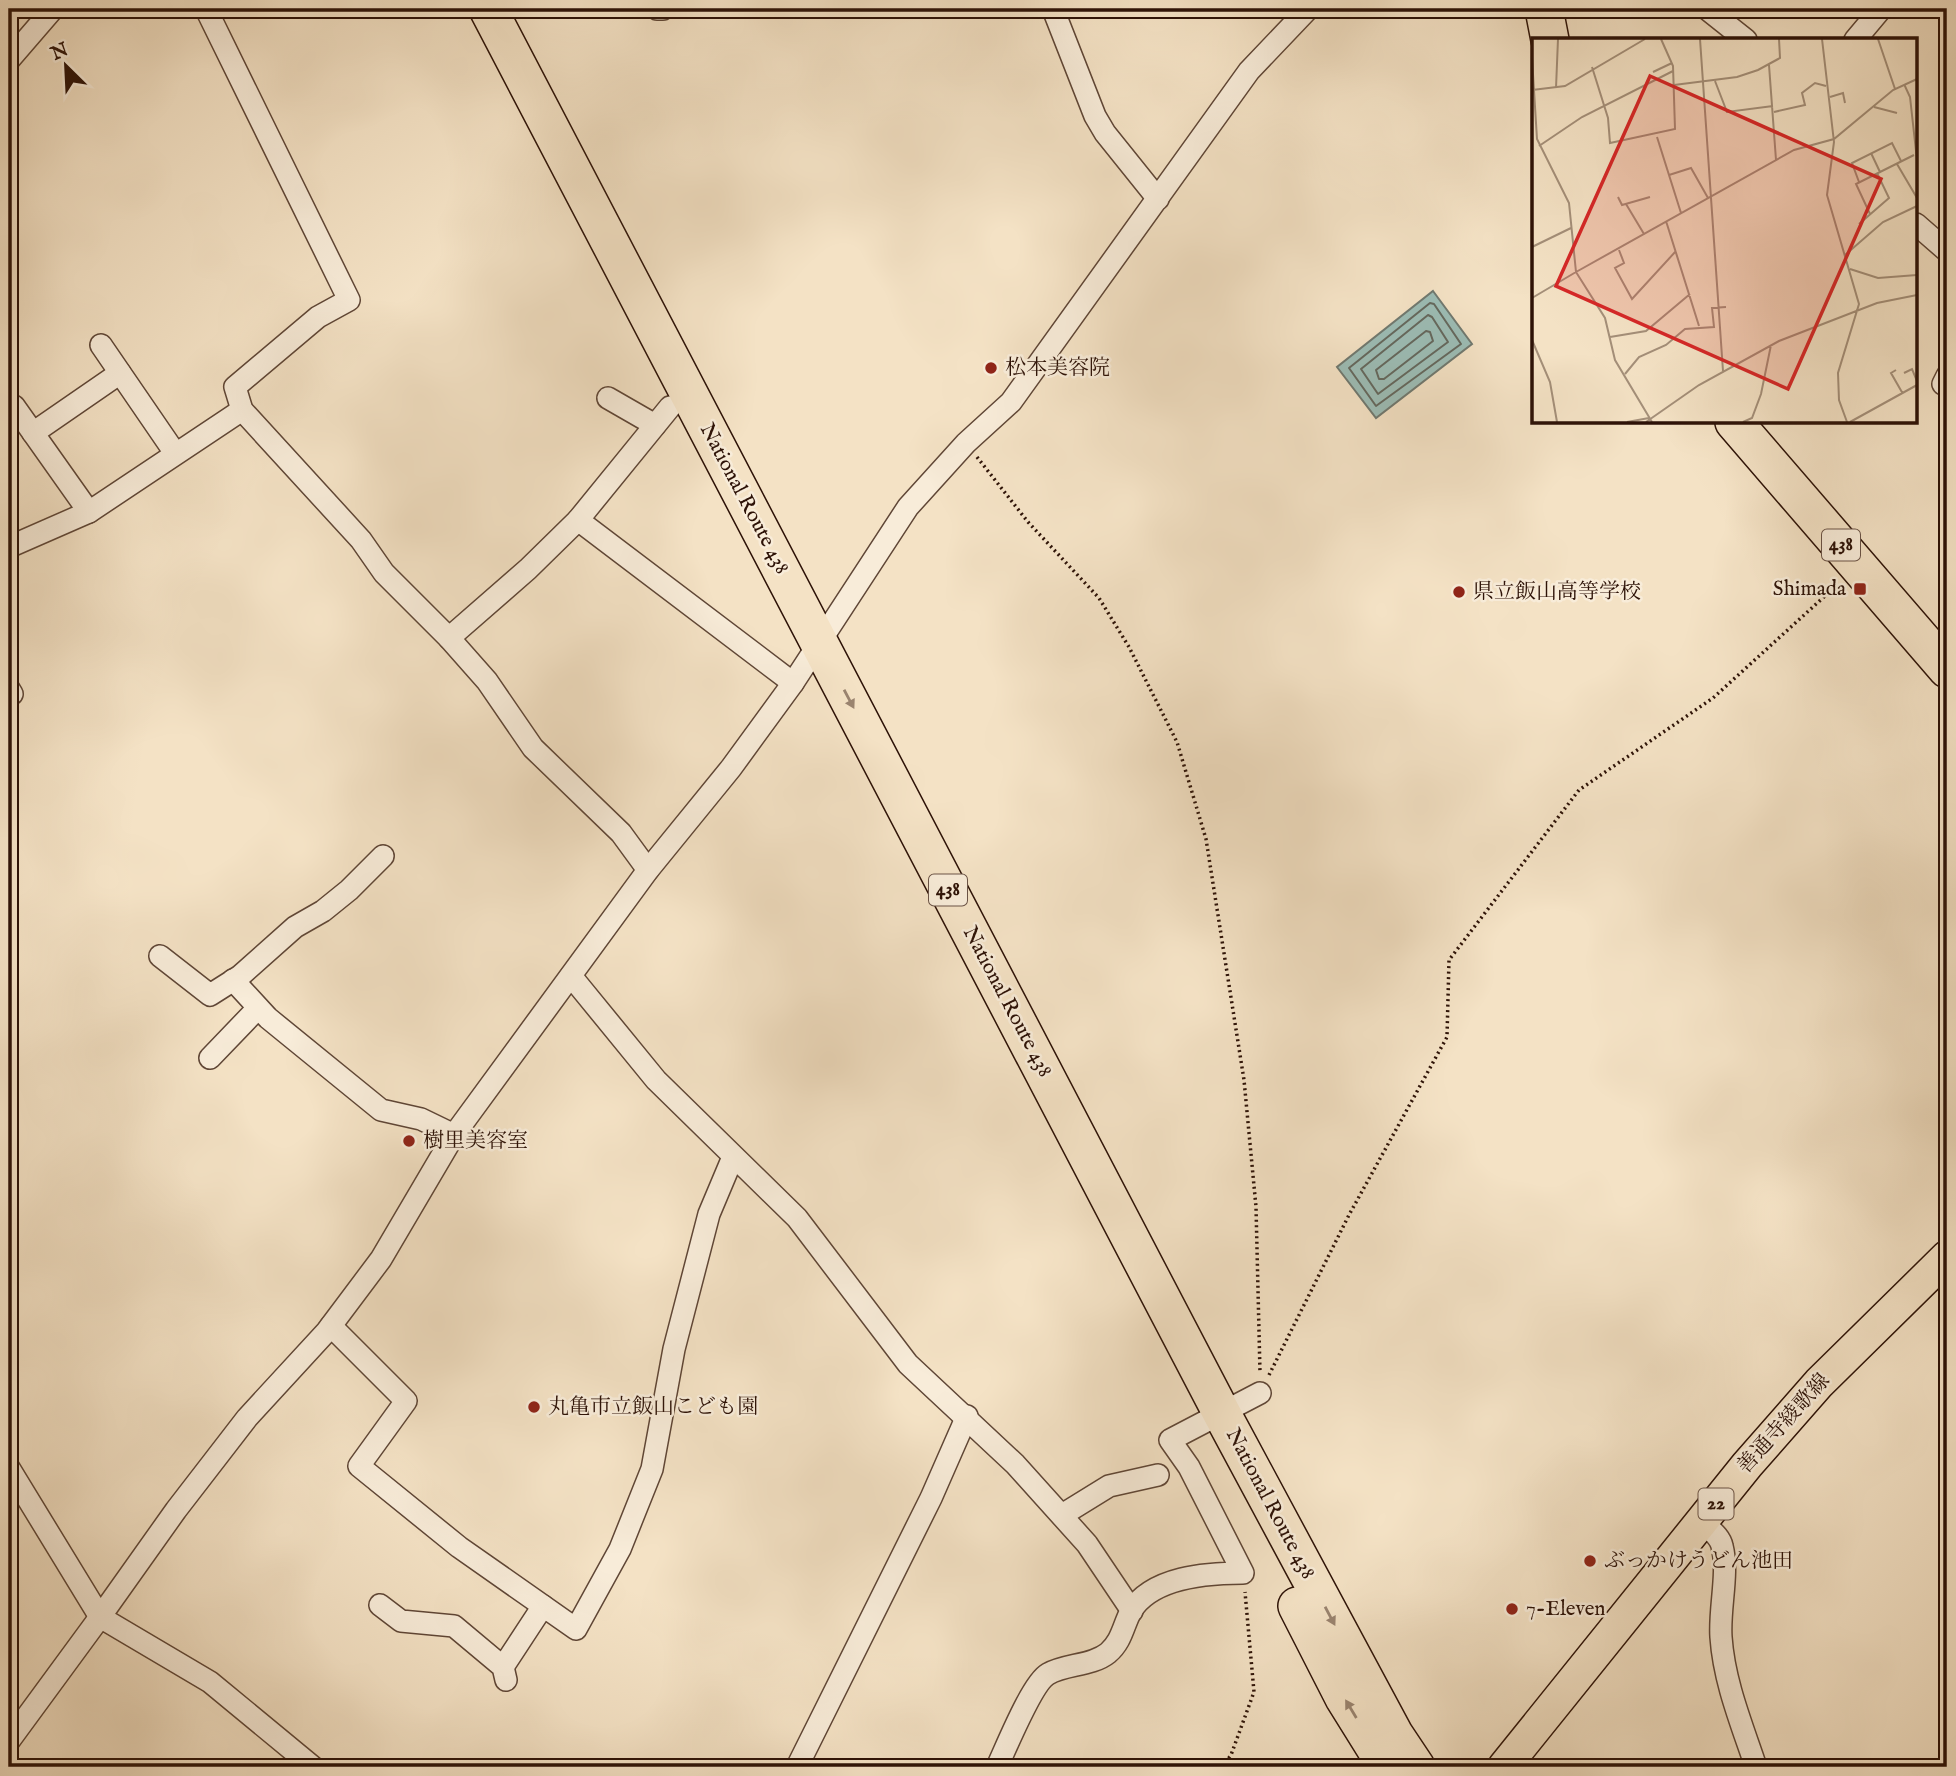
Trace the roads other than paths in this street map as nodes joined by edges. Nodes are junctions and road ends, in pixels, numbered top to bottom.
1 (53, 9) edge
2 (206, 9) edge
3 (462, 9) edge
4 (488, 9) edge
5 (657, 9) edge
6 (663, 9) edge
7 (1052, 9) edge
8 (1308, 9) edge
9 (1544, 9) edge
10 (1707, 9) edge
11 (1881, 9) edge
12 (1550, 38) edge
13 (1743, 38) edge
14 (1857, 38) edge
15 (9, 60) edge
16 (1158, 199) junction
17 (1918, 226) edge
18 (1947, 251) edge
19 (101, 345) dead end
20 (120, 373) junction
21 (608, 398) dead end
22 (14, 407) dead end
23 (242, 410) junction
24 (662, 416) junction
25 (1736, 424) edge
26 (33, 433) junction
27 (175, 453) junction
28 (89, 512) junction
29 (578, 520) junction
30 (9, 547) edge
31 (449, 638) junction
32 (1943, 653) edge
33 (806, 664) junction
34 (383, 856) dead end
35 (648, 870) junction
36 (160, 956) dead end
37 (571, 976) junction
38 (233, 980) junction
39 (258, 1007) junction
40 (210, 1058) dead end
41 (454, 1135) junction
42 (733, 1157) junction
43 (1947, 1257) edge
44 (331, 1326) junction
45 (1260, 1393) road end
46 (967, 1416) junction
47 (1211, 1417) junction
48 (9, 1468) edge
49 (1158, 1475) dead end
50 (1062, 1515) junction
51 (1702, 1521) junction
52 (380, 1605) dead end
53 (543, 1606) junction
54 (1132, 1611) junction
55 (100, 1617) junction
56 (9, 1741) edge
57 (313, 1767) edge
58 (797, 1767) edge
59 (997, 1767) edge
60 (1387, 1767) edge
61 (1416, 1767) edge
62 (1504, 1767) edge
63 (1756, 1767) edge

1 - 15 street
2 - 23 street
3 - 24 highway, National Route 438 / 438
4 - 33 highway, National Route 438 / 438
5 - 6 street
7 - 16 street
8 - 16 street
9 - 12 highway
10 - 13 street
11 - 14 street
16 - 33 street
17 - 18 street
19 - 20 street
20 - 26 street
20 - 27 street
21 - 24 street
22 - 26 street
23 - 27 street
23 - 31 street
24 - 29 street
24 - 33 highway, National Route 438 / 438
25 - 32 highway, 438
26 - 28 street
27 - 28 street
28 - 30 street
29 - 31 street
29 - 33 street
31 - 35 street
33 - 35 street
33 - 47 highway, National Route 438 / 438
34 - 38 street
35 - 37 street
36 - 38 street
37 - 41 street
37 - 42 street
38 - 39 street
39 - 40 street
39 - 41 street
41 - 44 street
42 - 46 street
42 - 53 street
43 - 51 main road, 善通寺綾歌線 / 22
44 - 53 street
44 - 55 street
45 - 47 street
46 - 50 street
46 - 58 street
47 - 54 street
60 -> 47 highway, National Route 438 / 438
47 -> 61 highway, National Route 438 / 438
48 - 55 street
49 - 50 street
50 - 54 street
51 - 62 main road, 善通寺綾歌線 / 22
51 - 63 street
52 - 53 street
54 - 59 street
55 - 56 street
55 - 57 street

